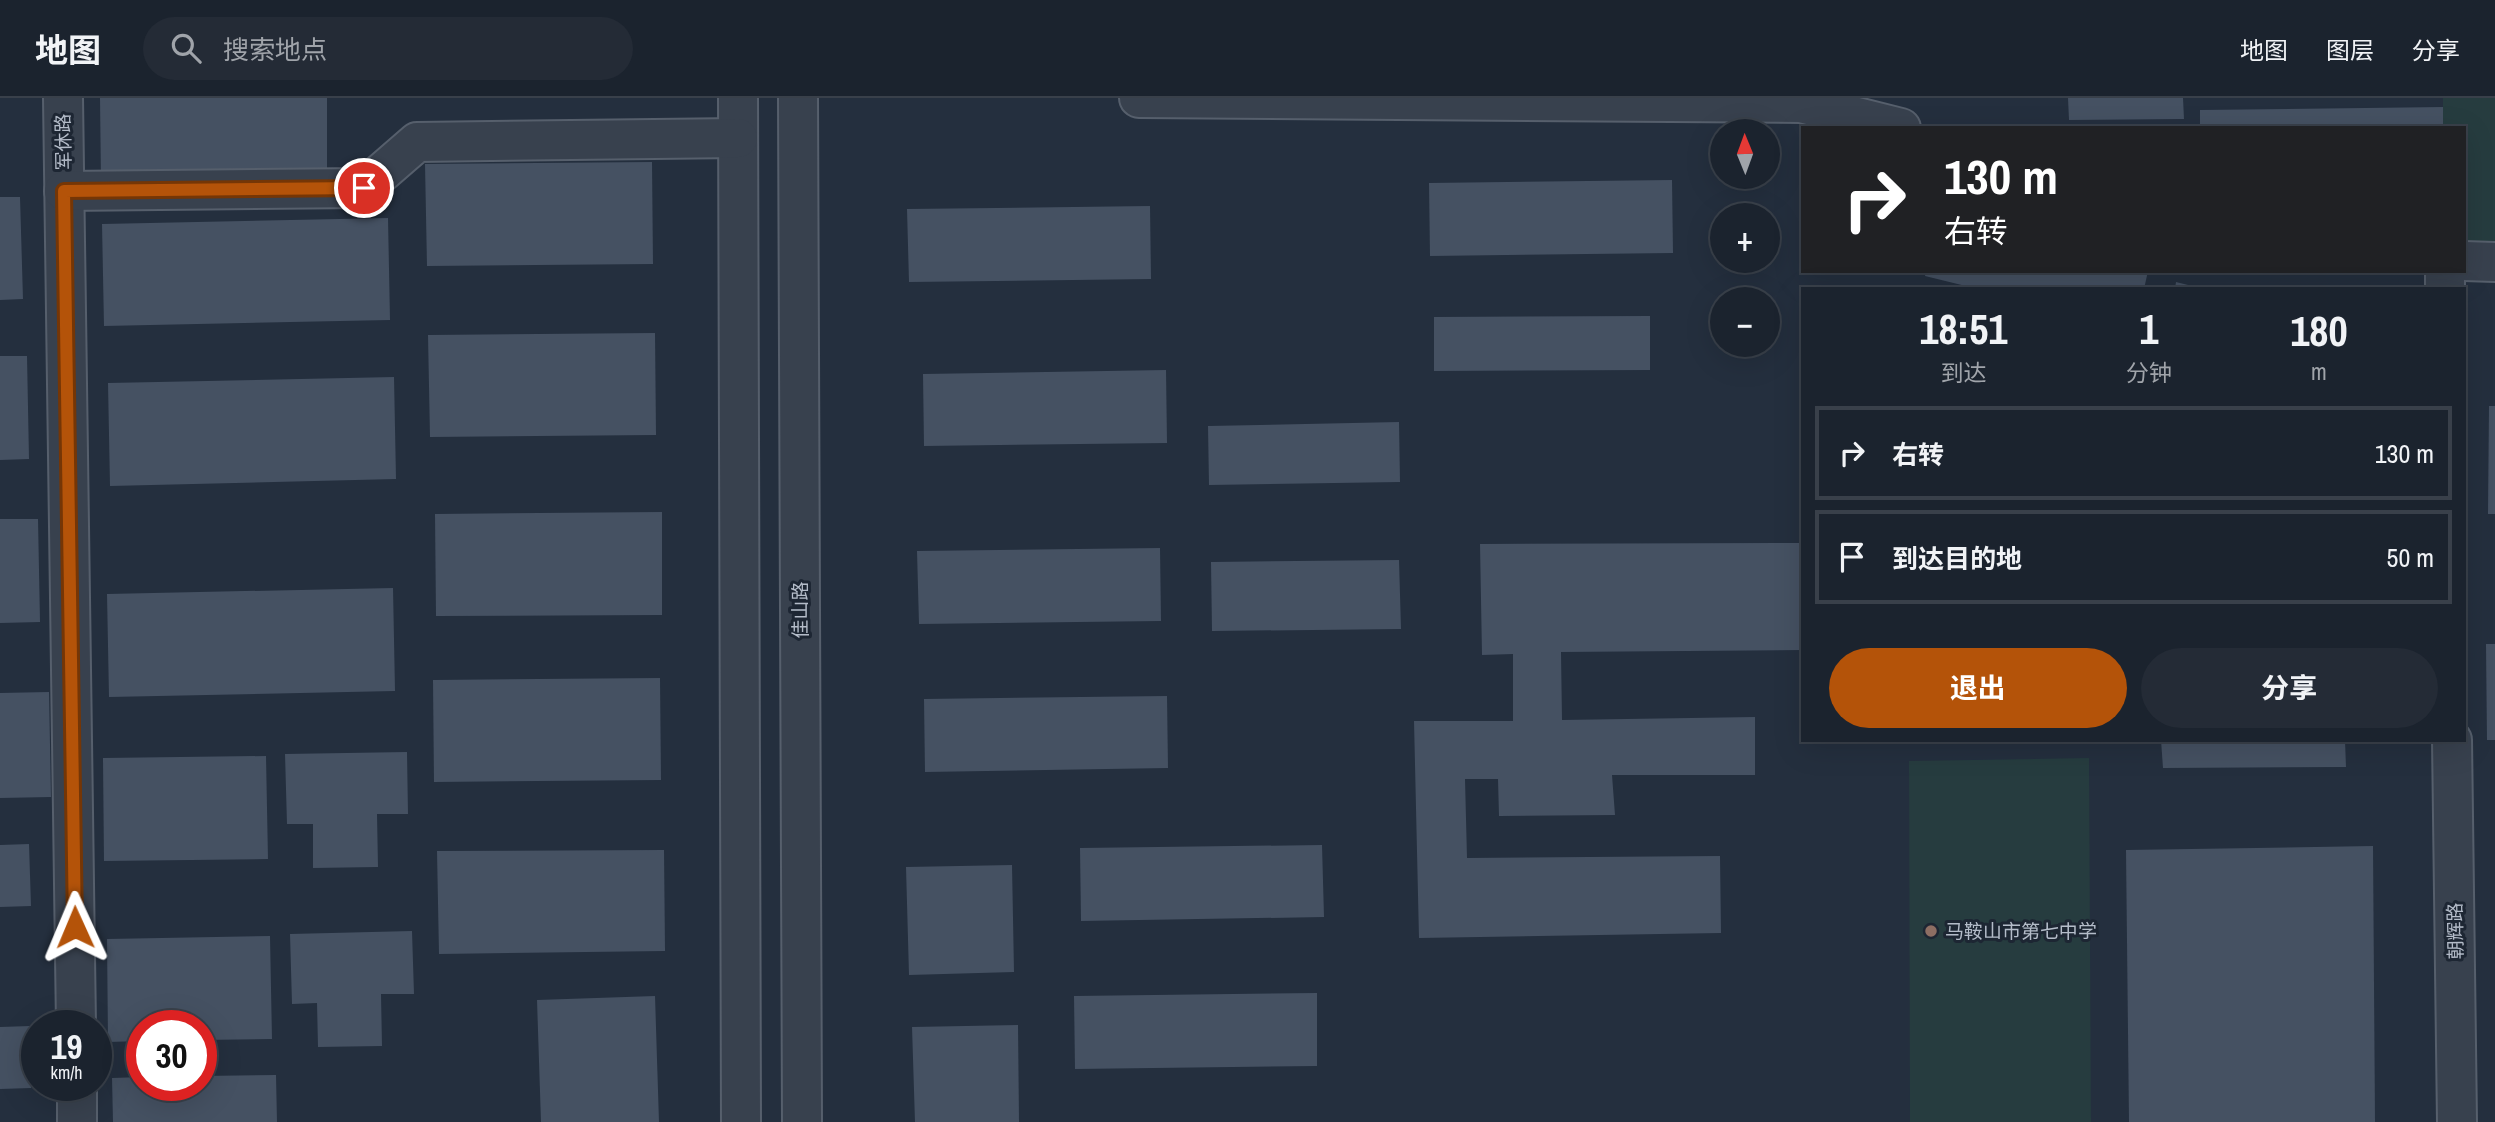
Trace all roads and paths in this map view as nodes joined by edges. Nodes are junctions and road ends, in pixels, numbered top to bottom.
1 (63, 98) edge
2 (738, 98) edge
3 (798, 98) edge
4 (1139, 98) edge
5 (1801, 101) edge
6 (1894, 126) edge
7 (738, 138) junction
8 (64, 191) junction
9 (2466, 261) edge
10 (2495, 262) edge
11 (2452, 742) edge
12 (76, 1010) edge
13 (77, 1101) edge
14 (77, 1122) edge
15 (741, 1122) edge
16 (802, 1122) edge
17 (2457, 1122) edge

1 - 8 street, 军休路
2 - 7 street
3 - 16 street, 佳山路
4 - 5 street
5 - 6 street
7 - 8 street
7 - 15 street
8 - 12 street, 军休路
9 - 10 street
11 - 17 street, 朝辉路
13 - 14 street

